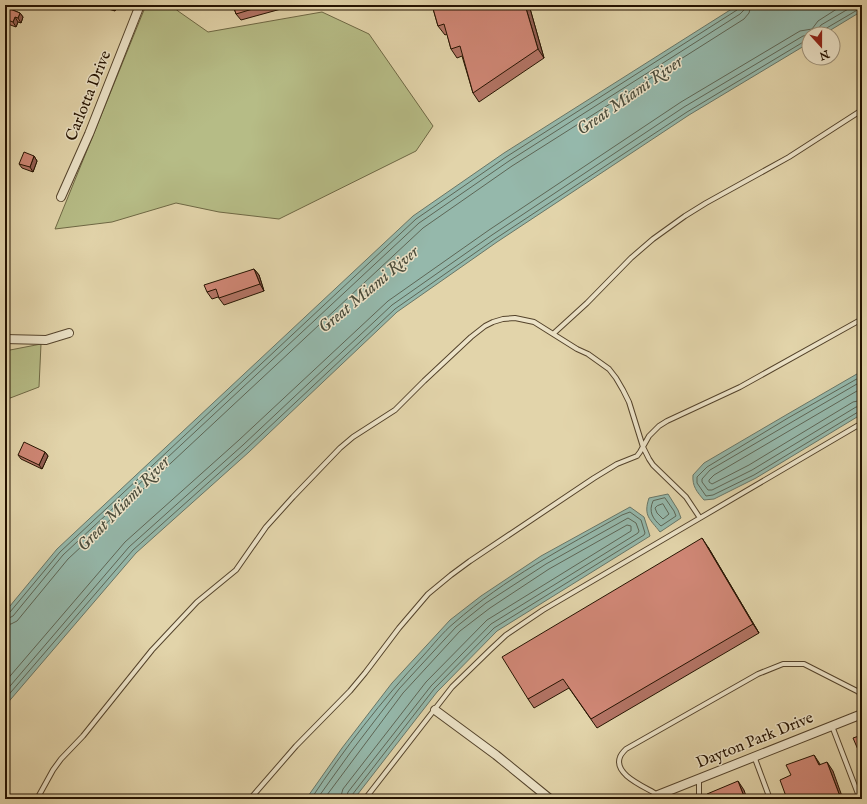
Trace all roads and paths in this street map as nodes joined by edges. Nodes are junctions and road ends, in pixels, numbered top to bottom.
1 (140, 5) edge
2 (862, 110) edge
3 (61, 197) dead end
4 (862, 319) edge
5 (69, 333) dead end
6 (553, 334) junction
7 (5, 339) edge
8 (862, 423) edge
9 (643, 447) junction
10 (700, 518) junction
11 (862, 695) edge
12 (435, 710) junction
13 (862, 714) edge
14 (832, 725) junction
15 (754, 756) junction
16 (699, 778) junction
17 (658, 797) edge
18 (37, 799) edge
19 (250, 799) edge
20 (365, 799) edge
21 (550, 799) edge
22 (699, 799) edge
23 (770, 799) edge
24 (860, 799) edge

1 - 3 street, Carlotta Drive
2 - 6 lane
4 - 9 lane
5 - 7 street
6 - 9 lane
6 - 18 lane
8 - 10 lane
9 - 10 lane
9 - 19 lane
10 - 12 lane
11 - 17 lane
12 - 20 lane
12 - 21 street
13 - 14 street, Dayton Park Drive
14 - 15 street, Dayton Park Drive
14 - 24 lane
15 - 16 street, Dayton Park Drive
15 - 23 lane
16 - 17 street, Dayton Park Drive
16 - 22 lane

